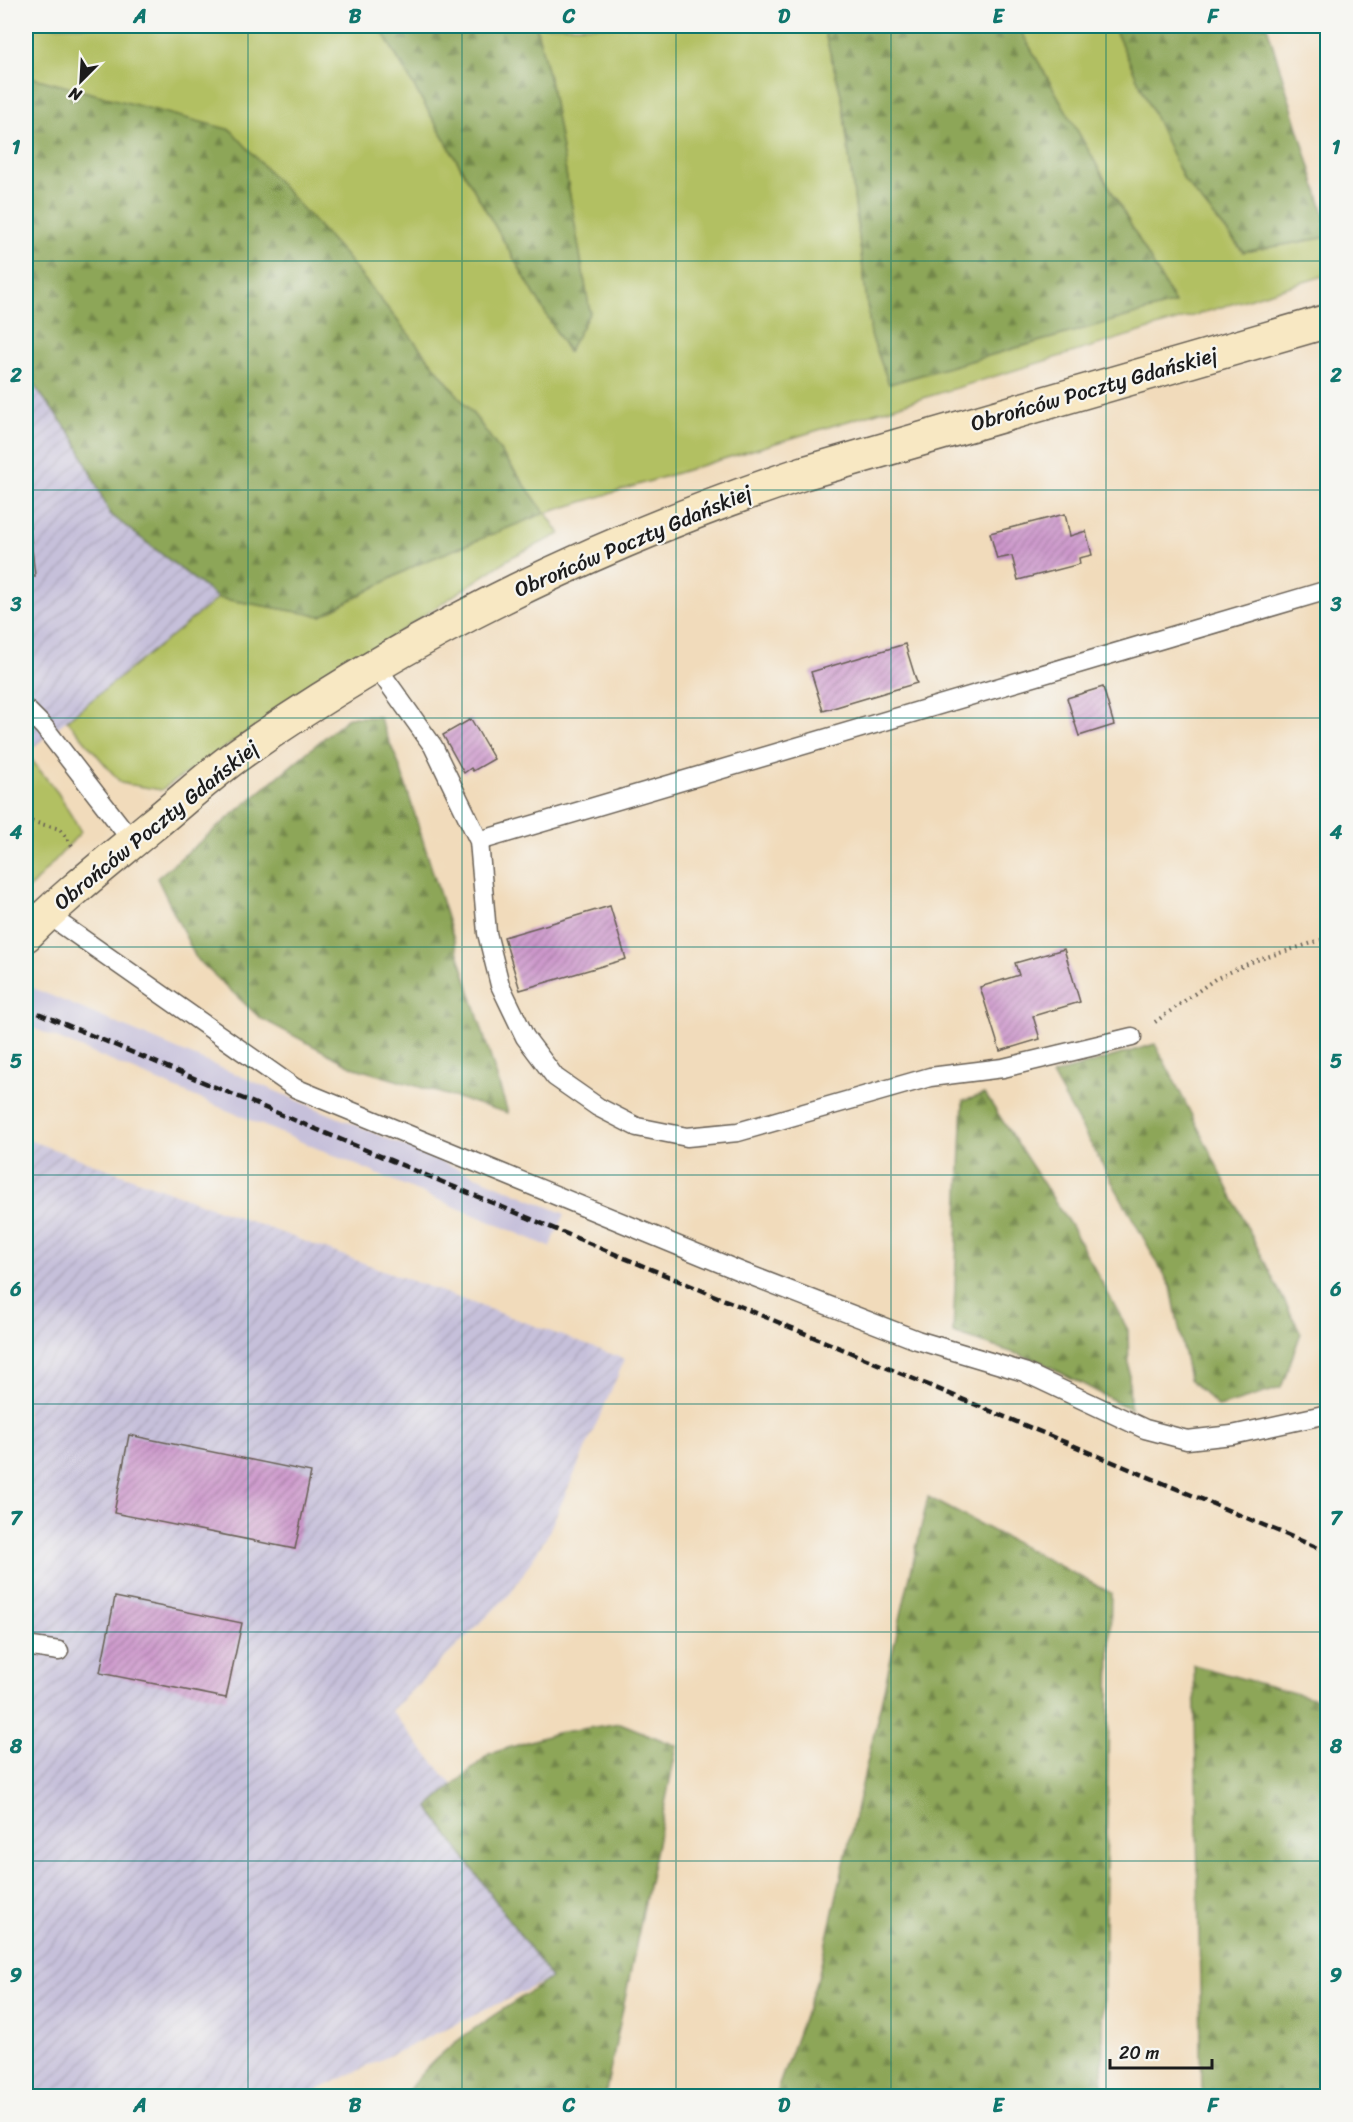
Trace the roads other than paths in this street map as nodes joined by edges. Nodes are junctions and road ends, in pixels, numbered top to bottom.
1 (1328, 321) edge
2 (1328, 590) edge
3 (376, 666) junction
4 (26, 709) edge
5 (479, 841) junction
6 (132, 842) junction
7 (36, 924) edge
8 (1132, 1037) road end
9 (1328, 1413) edge
10 (26, 1646) edge
11 (59, 1651) dead end

1 - 3 main road, Obrońców Poczty Gdańskiej
2 - 5 lane
3 - 5 lane
3 - 6 main road, Obrońców Poczty Gdańskiej
4 - 6 lane
5 - 8 lane
6 - 7 main road, Obrońców Poczty Gdańskiej
7 - 9 lane
10 - 11 lane

